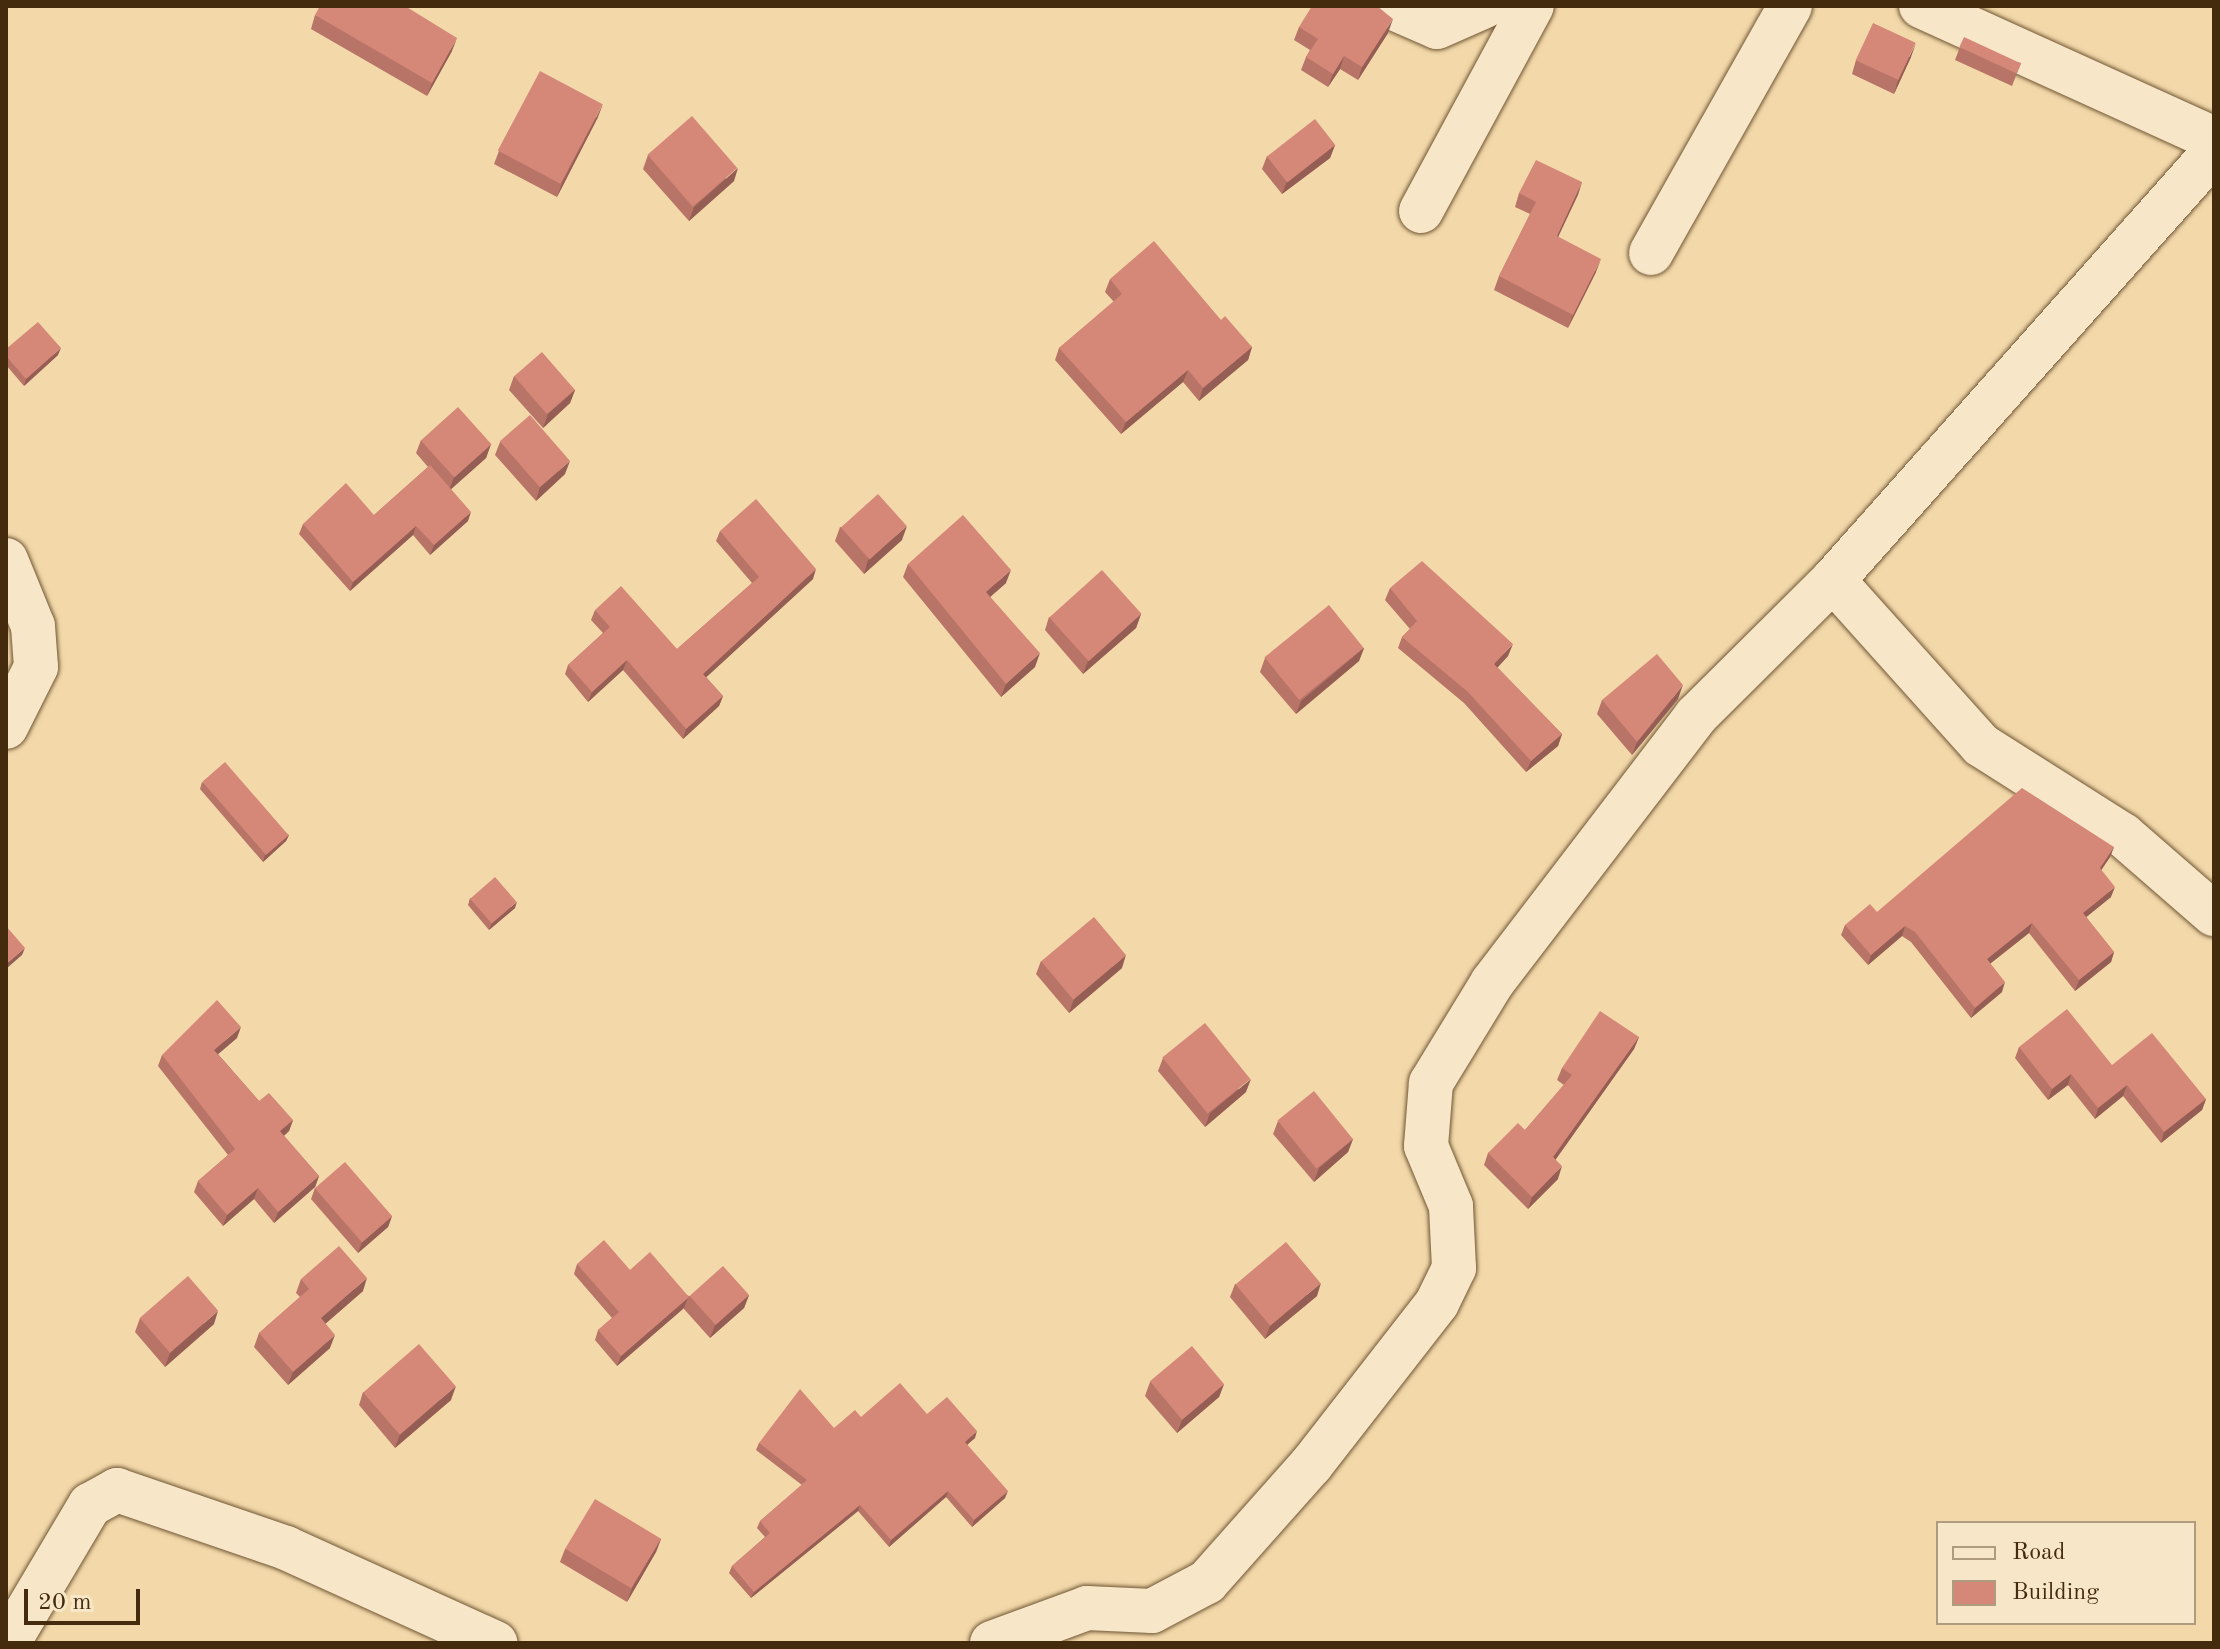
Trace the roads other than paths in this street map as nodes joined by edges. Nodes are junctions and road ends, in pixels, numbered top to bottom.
1 (1389, 6) edge
2 (1485, 6) edge
3 (1532, 6) edge
4 (1790, 6) edge
5 (1921, 6) edge
6 (2214, 139) edge
7 (2214, 152) edge
8 (1421, 211) dead end
9 (1651, 253) dead end
10 (6, 560) edge
11 (1833, 580) junction
12 (6, 727) edge
13 (2214, 914) edge
14 (8, 1643) edge
15 (495, 1643) edge
16 (992, 1643) edge

1 - 2 street
3 - 8 street
4 - 9 street
5 - 6 street
7 - 11 street
10 - 12 street
11 - 13 street
11 - 16 street
14 - 15 street

